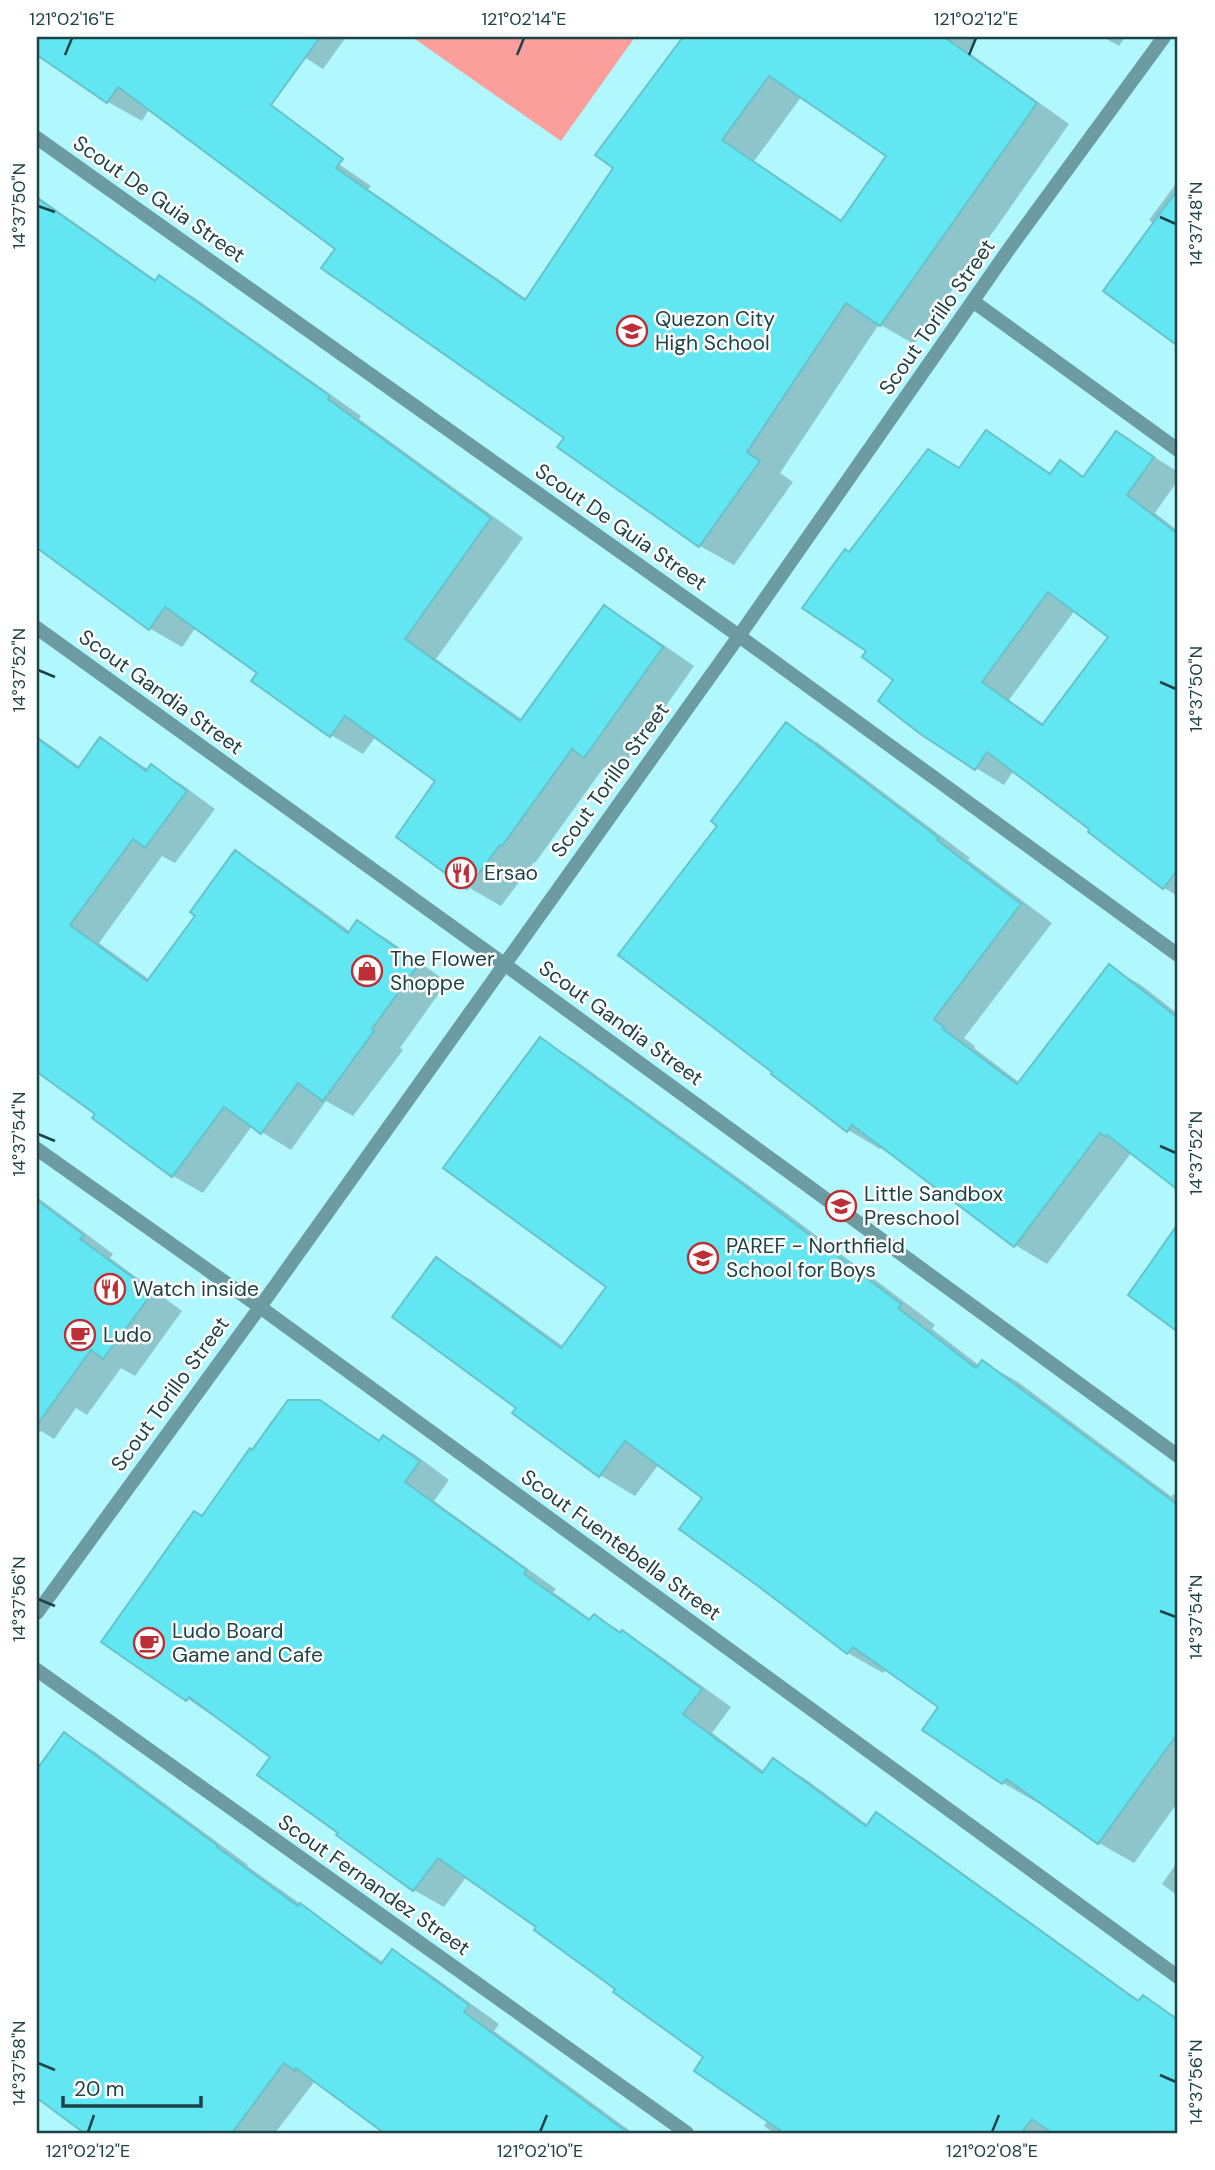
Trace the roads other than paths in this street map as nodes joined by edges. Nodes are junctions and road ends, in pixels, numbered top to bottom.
1 (1164, 37) edge
2 (37, 138) edge
3 (974, 302) junction
4 (1178, 450) edge
5 (37, 628) edge
6 (739, 636) junction
7 (1178, 955) edge
8 (504, 964) junction
9 (37, 1149) edge
10 (260, 1307) junction
11 (1178, 1456) edge
12 (37, 1612) edge
13 (37, 1670) edge
14 (1178, 1977) edge
15 (687, 2133) edge

1 - 3 street, Scout Torillo Street
2 - 6 street, Scout De Guia Street
3 - 4 street
3 - 6 street, Scout Torillo Street
5 - 8 street, Scout Gandia Street
6 - 7 street, Scout De Guia Street
6 - 8 street, Scout Torillo Street
8 - 10 street, Scout Torillo Street
8 - 11 street, Scout Gandia Street
9 - 10 street, Scout Fuentebella Street
10 - 12 street, Scout Torillo Street
10 - 14 street, Scout Fuentebella Street
13 - 15 street, Scout Fernandez Street

